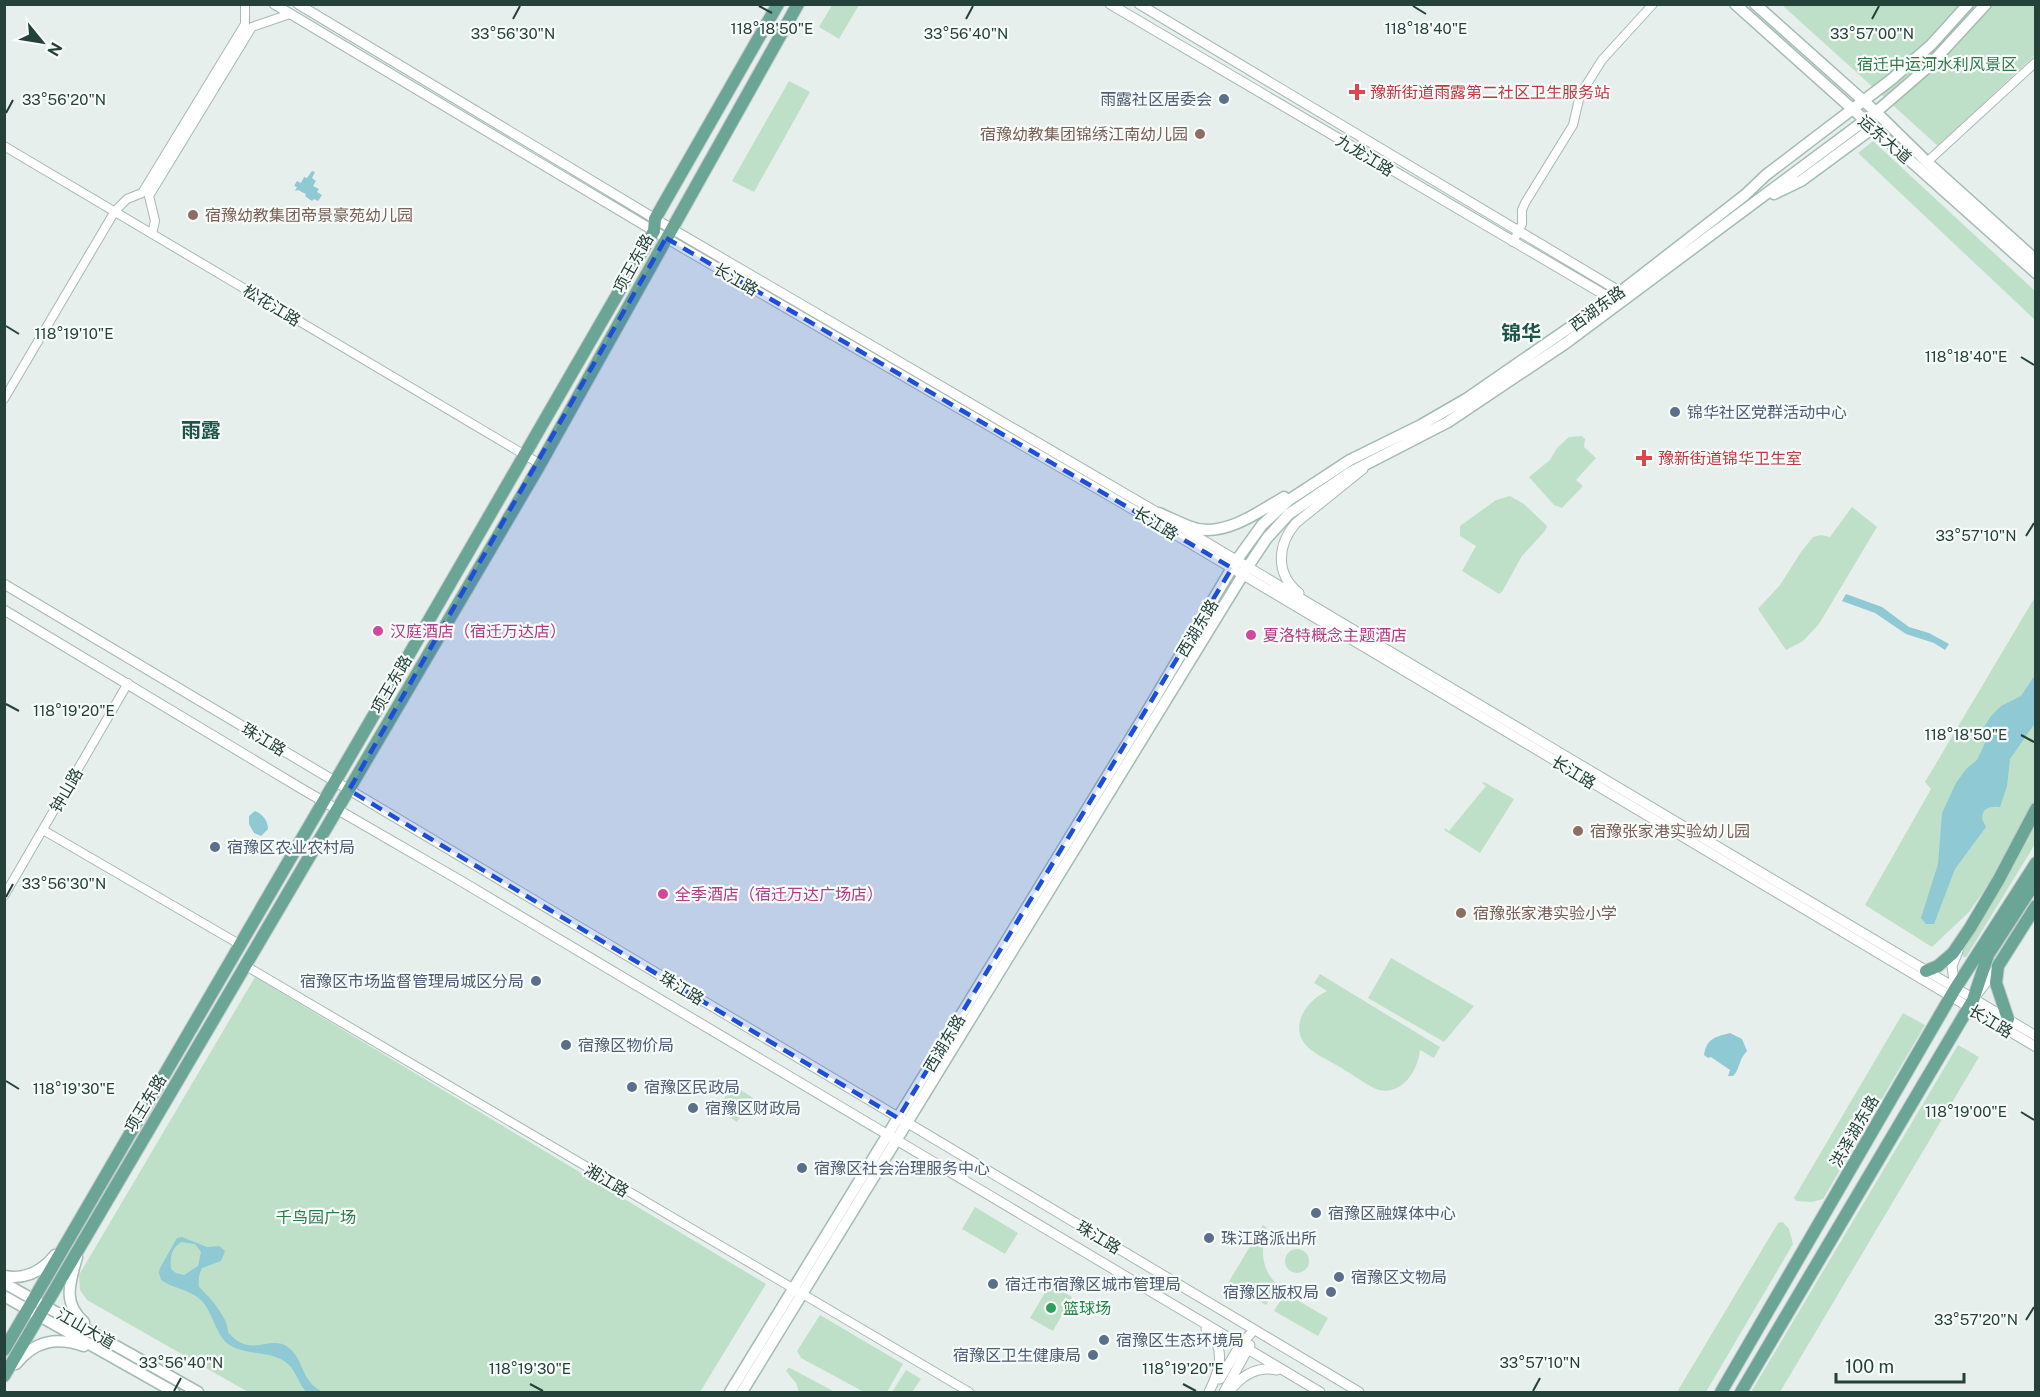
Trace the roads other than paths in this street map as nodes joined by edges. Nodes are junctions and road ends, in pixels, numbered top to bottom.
1 (245, 4) edge
2 (274, 4) edge
3 (298, 4) edge
4 (778, 4) edge
5 (798, 4) edge
6 (1110, 4) edge
7 (1139, 4) edge
8 (1653, 4) edge
9 (1735, 4) edge
10 (1755, 4) edge
11 (1968, 4) edge
12 (1986, 4) edge
13 (290, 14) junction
14 (2036, 62) edge
15 (1863, 101) junction
16 (1851, 110) junction
17 (1876, 112) junction
18 (1868, 124) junction
19 (4, 146) edge
20 (4, 152) edge
21 (1927, 162) junction
22 (114, 213) junction
23 (654, 225) junction
24 (1519, 232) junction
25 (152, 234) junction
26 (669, 234) junction
27 (1513, 242) junction
28 (2036, 260) edge
29 (2036, 273) edge
30 (1620, 298) junction
31 (4, 399) edge
32 (524, 457) junction
33 (1350, 460) junction
34 (1375, 460) junction
35 (539, 466) junction
36 (1159, 513) junction
37 (1234, 564) junction
38 (1245, 571) junction
39 (4, 584) edge
40 (4, 610) edge
41 (1330, 616) junction
42 (128, 683) junction
43 (335, 782) junction
44 (349, 790) junction
45 (324, 801) junction
46 (338, 809) junction
47 (2036, 809) edge
48 (43, 830) junction
49 (2036, 863) edge
50 (2029, 886) edge
51 (4, 896) edge
52 (2036, 906) edge
53 (1970, 928) junction
54 (239, 944) junction
55 (246, 966) junction
56 (1998, 966) junction
57 (1926, 971) junction
58 (1953, 993) junction
59 (1971, 1004) junction
60 (2008, 1019) junction
61 (2036, 1036) edge
62 (2036, 1047) edge
63 (902, 1120) junction
64 (892, 1138) junction
65 (69, 1239) junction
66 (80, 1246) junction
67 (4, 1276) edge
68 (4, 1283) edge
69 (798, 1293) junction
70 (4, 1296) edge
71 (31, 1304) junction
72 (44, 1311) junction
73 (1193, 1317) junction
74 (1254, 1330) junction
75 (116, 1345) junction
76 (1244, 1348) junction
77 (4, 1350) edge
78 (110, 1356) junction
79 (1286, 1372) junction
80 (4, 1377) edge
81 (174, 1392) edge
82 (198, 1392) edge
83 (730, 1392) edge
84 (741, 1392) edge
85 (969, 1392) edge
86 (1211, 1392) edge
87 (1224, 1392) edge
88 (1229, 1392) edge
89 (1320, 1392) edge
90 (1359, 1392) edge
91 (1721, 1392) edge
92 (1741, 1392) edge

1 - 22 street
2 - 13 street, 长江路
3 - 23 street, 长江路
4 - 23 main road, 项王东路
5 - 26 main road, 项王东路
6 - 27 street, 九龙江路
7 - 24 street, 九龙江路
8 - 24 street
9 - 16 main road, 运东大道
10 - 15 main road, 运东大道
11 - 15 main road, 西湖东路
12 - 17 main road, 西湖东路
13 - 23 street, 长江路
13 - 25 street
14 - 21 street
15 - 16 main road, 西湖东路
15 - 17 main road, 运东大道
16 - 18 main road, 运东大道
16 - 30 main road, 西湖东路
17 - 18 main road, 西湖东路
17 - 21 main road, 运东大道
18 - 29 main road, 运东大道
18 - 30 main road, 西湖东路
19 - 22 street, 松花江路
20 - 22 street, 松花江路
21 - 28 main road, 运东大道
22 - 25 street, 松花江路
22 - 31 street
22 - 32 street, 松花江路
23 - 26 street, 长江路
23 - 32 main road, 项王东路
24 - 27 street
24 - 30 street, 九龙江路
25 - 32 street, 松花江路
26 - 35 main road, 项王东路
26 - 36 street, 长江路
26 - 37 street, 长江路
27 - 30 street, 九龙江路
30 - 33 main road, 西湖东路
30 - 34 main road, 西湖东路
32 - 35 street, 松花江路
32 - 43 main road, 项王东路
33 - 36 main road
33 - 37 main road, 西湖东路
34 - 38 main road, 西湖东路
34 - 41 street
35 - 44 main road, 项王东路
36 - 37 street, 长江路
37 - 38 street, 长江路
37 - 63 main road, 西湖东路
38 - 41 street, 长江路
38 - 58 street, 长江路
38 - 63 main road, 西湖东路
39 - 43 street, 珠江路
40 - 42 street, 珠江路
41 - 57 street, 长江路
42 - 45 street, 珠江路
42 - 48 street, 钟山路
43 - 44 street, 珠江路
43 - 45 main road, 项王东路
44 - 46 main road, 项王东路
44 - 63 street, 珠江路
45 - 46 street, 珠江路
45 - 54 main road, 项王东路
46 - 55 main road, 项王东路
46 - 64 street, 珠江路
47 - 53 main road
48 - 51 street, 钟山路
48 - 54 street
49 - 50 main road
50 - 58 main road, 洪泽湖东路
50 - 59 main road
52 - 56 main road
53 - 57 main road
53 - 58 street
54 - 65 main road, 项王东路
55 - 66 main road, 项王东路
55 - 69 street, 湘江路
56 - 59 street
56 - 60 main road
57 - 58 street, 长江路
58 - 59 street, 长江路
58 - 91 main road, 洪泽湖东路
59 - 60 street, 长江路
59 - 62 street, 长江路
59 - 92 main road
60 - 61 street, 长江路
63 - 64 main road, 西湖东路
63 - 74 street, 珠江路
64 - 69 main road, 西湖东路
64 - 73 street, 珠江路
65 - 67 main road
65 - 71 main road, 项王东路
66 - 72 main road, 项王东路
66 - 75 main road
68 - 71 main road, 江山大道
69 - 83 main road, 西湖东路
69 - 84 main road, 西湖东路
69 - 85 street, 湘江路
70 - 71 main road, 江山大道
71 - 72 main road, 江山大道
71 - 77 main road, 项王东路
72 - 75 main road, 江山大道
72 - 78 main road, 江山大道
72 - 80 main road, 项王东路
73 - 76 street, 珠江路
73 - 86 street
74 - 76 street
74 - 90 street, 珠江路
75 - 82 main road, 江山大道
76 - 79 street, 珠江路
76 - 86 street
76 - 87 street
78 - 80 main road
78 - 81 main road, 江山大道
79 - 88 street
79 - 89 street, 珠江路

